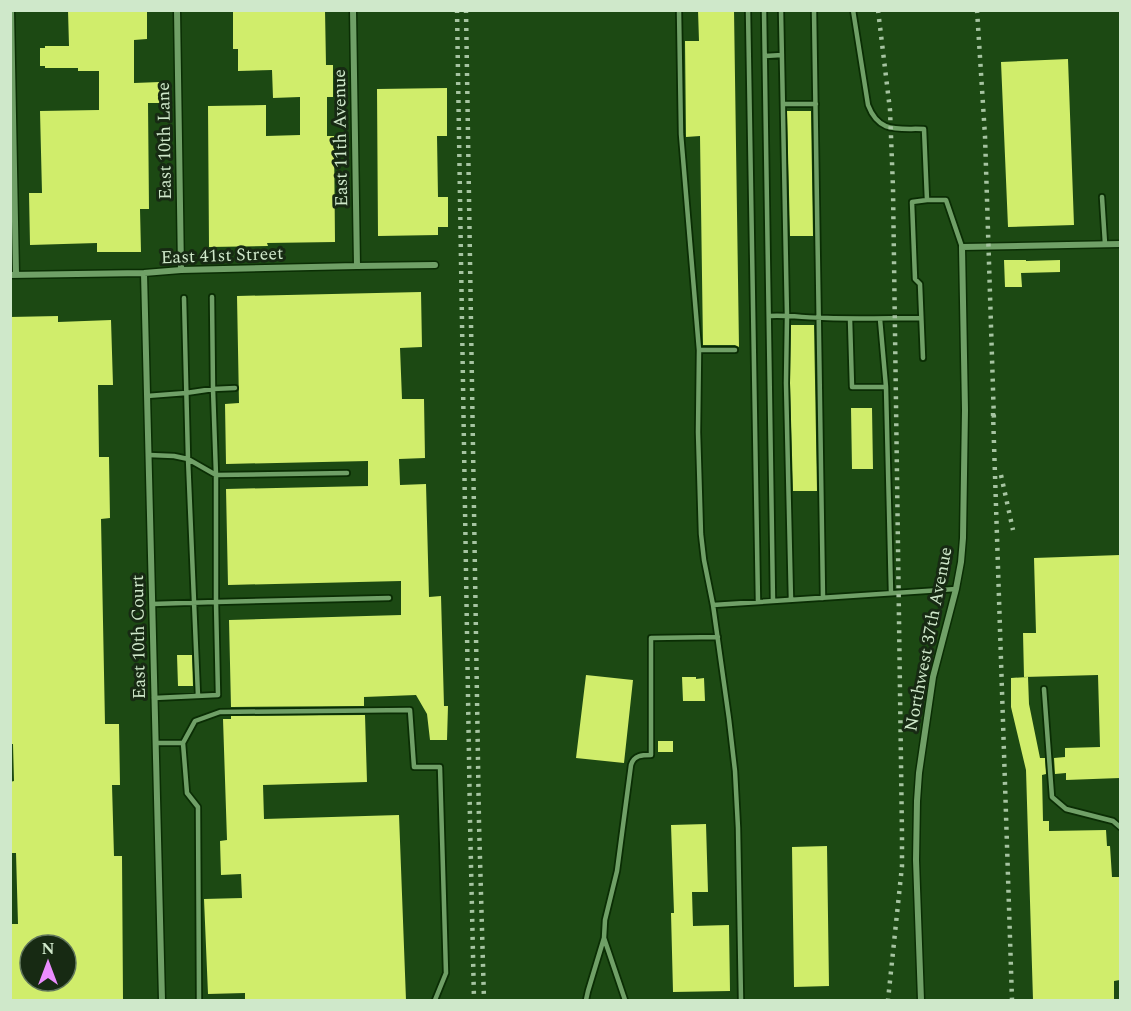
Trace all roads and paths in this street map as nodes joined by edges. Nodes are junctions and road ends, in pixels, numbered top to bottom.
1 (11, 10) edge
2 (177, 10) edge
3 (353, 10) edge
4 (679, 10) edge
5 (748, 10) edge
6 (764, 10) edge
7 (781, 10) edge
8 (814, 10) edge
9 (853, 10) edge
10 (782, 55) junction
11 (765, 56) junction
12 (783, 104) junction
13 (816, 104) junction
14 (1102, 197) dead end
15 (927, 200) junction
16 (1105, 244) junction
17 (1120, 244) edge
18 (962, 247) junction
19 (435, 265) dead end
20 (357, 266) junction
21 (181, 270) junction
22 (144, 273) junction
23 (13, 274) edge
24 (212, 297) dead end
25 (184, 298) dead end
26 (770, 316) junction
27 (787, 316) junction
28 (818, 318) junction
29 (921, 318) junction
30 (850, 319) junction
31 (880, 319) junction
32 (699, 350) junction
33 (735, 350) dead end
34 (923, 358) dead end
35 (885, 387) junction
36 (235, 388) dead end
37 (213, 389) junction
38 (186, 393) junction
39 (147, 396) junction
40 (148, 454) junction
41 (188, 459) junction
42 (347, 473) dead end
43 (216, 475) junction
44 (956, 589) junction
45 (891, 593) junction
46 (389, 598) dead end
47 (823, 598) junction
48 (791, 600) junction
49 (774, 601) junction
50 (216, 602) junction
51 (758, 602) junction
52 (194, 603) junction
53 (152, 604) junction
54 (713, 605) junction
55 (718, 637) junction
56 (1044, 689) dead end
57 (198, 696) junction
58 (154, 698) junction
59 (156, 743) junction
60 (183, 743) junction
61 (1120, 827) edge
62 (604, 938) junction
63 (162, 1000) edge
64 (199, 1000) edge
65 (435, 1000) edge
66 (586, 1000) edge
67 (625, 1000) edge
68 (741, 1000) edge
69 (921, 1000) edge

1 - 23 street
2 - 21 street, East 10th Lane
3 - 20 street, East 11th Avenue
4 - 32 lane
5 - 51 lane
6 - 11 lane
7 - 10 lane
8 - 13 lane
9 - 15 lane
10 - 11 lane
10 - 12 lane
11 - 26 lane
12 - 13 lane
12 - 27 lane
13 - 28 lane
14 - 16 lane
15 - 18 lane
15 - 29 lane
16 - 17 street
16 - 18 street
18 - 44 street, Northwest 37th Avenue
19 - 20 street, East 41st Street
20 - 21 street, East 41st Street
21 - 22 street, East 41st Street
22 - 23 street, East 41st Street
22 - 39 street, East 10th Court
24 - 37 lane
25 - 38 lane
26 - 27 lane
26 - 49 lane
27 - 28 lane
27 - 48 lane
28 - 30 lane
28 - 47 lane
29 - 31 lane
29 - 34 lane
30 - 31 lane
30 - 35 lane
31 - 35 lane
32 - 33 lane
32 - 54 lane
35 - 45 lane
36 - 37 lane
37 - 38 lane
37 - 43 lane
38 - 39 lane
38 - 41 lane
39 - 40 street, East 10th Court
40 - 41 lane
40 - 53 street, East 10th Court
41 - 43 lane
41 - 52 lane
42 - 43 lane
43 - 50 lane
44 - 45 lane
44 - 69 street, Northwest 37th Avenue
45 - 47 lane
46 - 50 lane
47 - 48 lane
48 - 49 lane
49 - 51 lane
50 - 52 lane
50 - 57 lane
51 - 54 lane
52 - 53 lane
52 - 57 lane
53 - 58 street, East 10th Court
54 - 55 lane
55 - 62 lane
55 - 68 lane
56 - 61 lane
57 - 58 lane
58 - 59 street, East 10th Court
59 - 60 lane
59 - 63 street, East 10th Court
60 - 64 lane
60 - 65 lane
62 - 66 lane
62 - 67 lane

